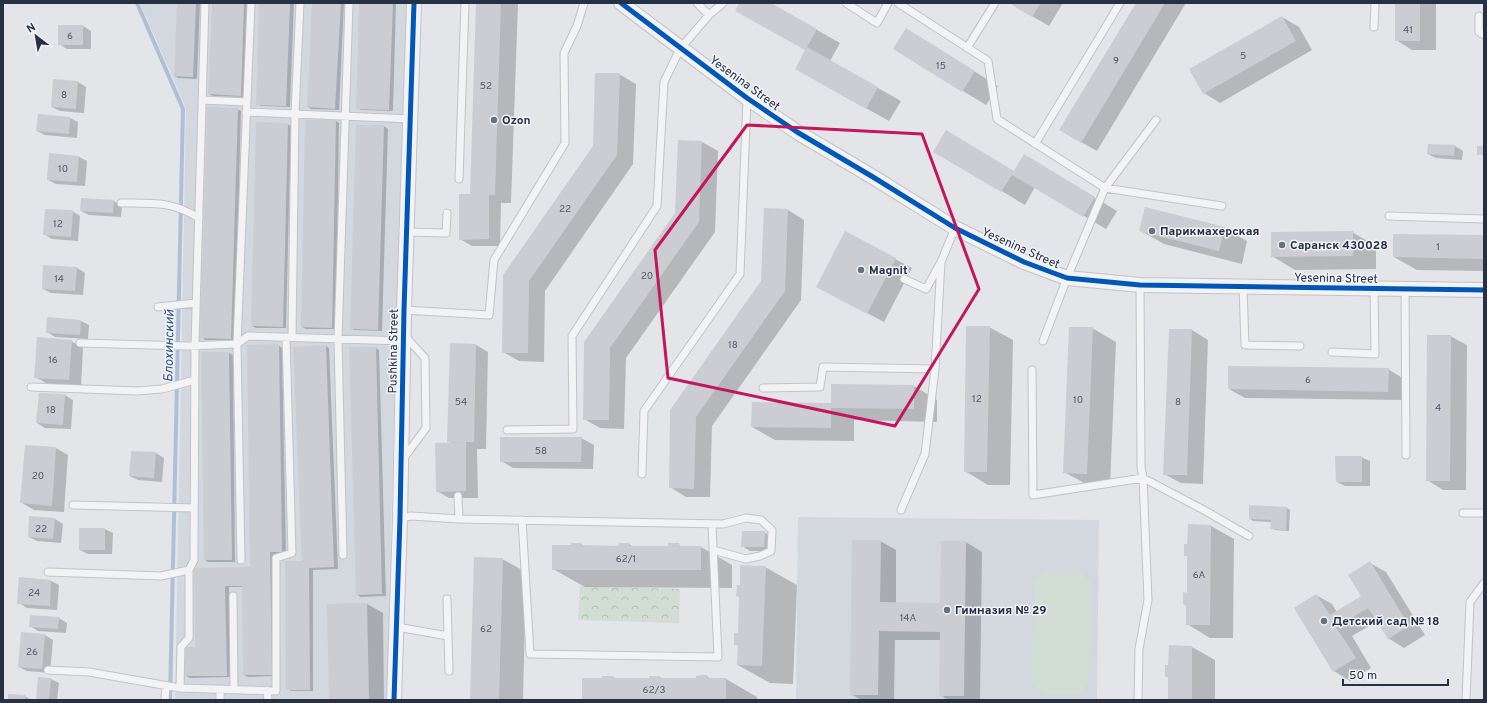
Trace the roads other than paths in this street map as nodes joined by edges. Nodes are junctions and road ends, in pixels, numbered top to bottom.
1 (205, 3) edge
2 (251, 3) edge
3 (300, 3) edge
4 (349, 3) edge
5 (414, 3) edge
6 (465, 3) edge
7 (584, 3) edge
8 (621, 3) edge
9 (697, 3) edge
10 (723, 3) edge
11 (846, 3) edge
12 (888, 3) edge
13 (898, 3) edge
14 (995, 3) edge
15 (1120, 3) edge
16 (1375, 3) edge
17 (710, 15) junction
18 (1478, 16) dead end
19 (1374, 27) dead end
20 (1484, 35) edge
21 (967, 48) junction
22 (680, 49) junction
23 (747, 98) junction
24 (202, 100) junction
25 (247, 102) junction
26 (246, 112) junction
27 (296, 114) junction
28 (345, 116) junction
29 (411, 119) junction
30 (1156, 120) dead end
31 (1036, 144) junction
32 (459, 179) dead end
33 (1105, 188) junction
34 (121, 203) dead end
35 (1222, 206) dead end
36 (447, 213) dead end
37 (1389, 216) dead end
38 (199, 218) junction
39 (1484, 219) edge
40 (955, 228) junction
41 (407, 232) junction
42 (941, 262) junction
43 (1066, 278) junction
44 (904, 279) dead end
45 (1140, 285) junction
46 (1243, 287) junction
47 (1374, 289) junction
48 (1405, 289) junction
49 (1484, 290) edge
50 (193, 303) junction
51 (158, 307) dead end
52 (404, 310) junction
53 (289, 337) junction
54 (404, 338) junction
55 (338, 339) junction
56 (1043, 341) dead end
57 (80, 343) dead end
58 (238, 344) junction
59 (195, 345) junction
60 (1300, 346) dead end
61 (1332, 352) dead end
62 (935, 369) junction
63 (1032, 370) dead end
64 (195, 380) junction
65 (31, 387) dead end
66 (763, 388) dead end
67 (507, 430) dead end
68 (1406, 455) dead end
69 (401, 462) junction
70 (642, 474) dead end
71 (1143, 478) junction
72 (458, 496) dead end
73 (73, 505) dead end
74 (194, 508) junction
75 (901, 510) dead end
76 (1463, 513) dead end
77 (1484, 513) edge
78 (400, 518) junction
79 (459, 519) junction
80 (522, 520) junction
81 (712, 524) junction
82 (1249, 536) dead end
83 (713, 550) junction
84 (343, 555) dead end
85 (241, 560) dead end
86 (185, 571) junction
87 (48, 572) dead end
88 (1484, 583) edge
89 (233, 596) dead end
90 (447, 599) dead end
91 (397, 627) junction
92 (448, 636) junction
93 (48, 670) dead end
94 (449, 671) dead end
95 (162, 685) junction
96 (178, 687) junction
97 (220, 689) junction
98 (234, 689) junction
99 (267, 690) junction
100 (165, 700) edge
101 (220, 700) edge
102 (268, 700) edge
103 (394, 700) edge
104 (1138, 700) edge
105 (1466, 700) edge

1 - 24 lane
2 - 25 lane
3 - 27 lane
4 - 28 lane
5 - 29 street, Pushkina Street
6 - 32 lane
7 - 52 lane
8 - 22 street, Yesenina Street
9 - 17 lane
10 - 17 lane
11 - 12 lane
13 - 21 lane
14 - 21 lane
15 - 31 lane
16 - 19 lane
17 - 22 lane
18 - 20 lane
21 - 31 lane
22 - 23 street, Yesenina Street
22 - 67 lane
23 - 40 street, Yesenina Street
23 - 70 lane
24 - 25 lane
24 - 38 lane
25 - 26 lane
26 - 27 lane
26 - 58 lane
27 - 28 lane
27 - 53 lane
28 - 29 lane
28 - 55 lane
29 - 41 street, Pushkina Street
30 - 33 lane
31 - 33 lane
33 - 35 lane
33 - 43 lane
34 - 38 lane
36 - 41 lane
37 - 39 lane
38 - 50 lane
40 - 42 lane
40 - 43 street, Yesenina Street
41 - 52 street, Pushkina Street
42 - 44 lane
42 - 62 lane
43 - 45 street, Yesenina Street
43 - 56 lane
45 - 46 street, Yesenina Street
45 - 71 lane
46 - 47 street, Yesenina Street
46 - 60 lane
47 - 48 street, Yesenina Street
47 - 61 lane
48 - 49 street, Yesenina Street
48 - 68 lane
50 - 51 lane
50 - 59 lane
52 - 54 street, Pushkina Street
53 - 55 lane
53 - 58 lane
53 - 99 lane
54 - 55 lane
54 - 69 street, Pushkina Street
54 - 69 lane
55 - 84 lane
57 - 59 lane
58 - 59 lane
58 - 85 lane
59 - 64 lane
62 - 66 lane
62 - 75 lane
63 - 71 lane
64 - 65 lane
64 - 74 lane
69 - 78 street, Pushkina Street
71 - 82 lane
71 - 104 lane
72 - 79 lane
73 - 74 lane
74 - 86 lane
76 - 77 lane
78 - 79 lane
78 - 91 street, Pushkina Street
79 - 80 lane
80 - 81 lane
80 - 83 lane
81 - 83 lane
81 - 83 lane
86 - 87 lane
86 - 96 lane
88 - 105 lane
89 - 98 lane
90 - 92 lane
91 - 92 lane
91 - 103 street, Pushkina Street
92 - 94 lane
93 - 95 lane
95 - 96 lane
95 - 100 lane
96 - 97 lane
97 - 98 lane
97 - 101 lane
98 - 99 lane
99 - 102 lane

